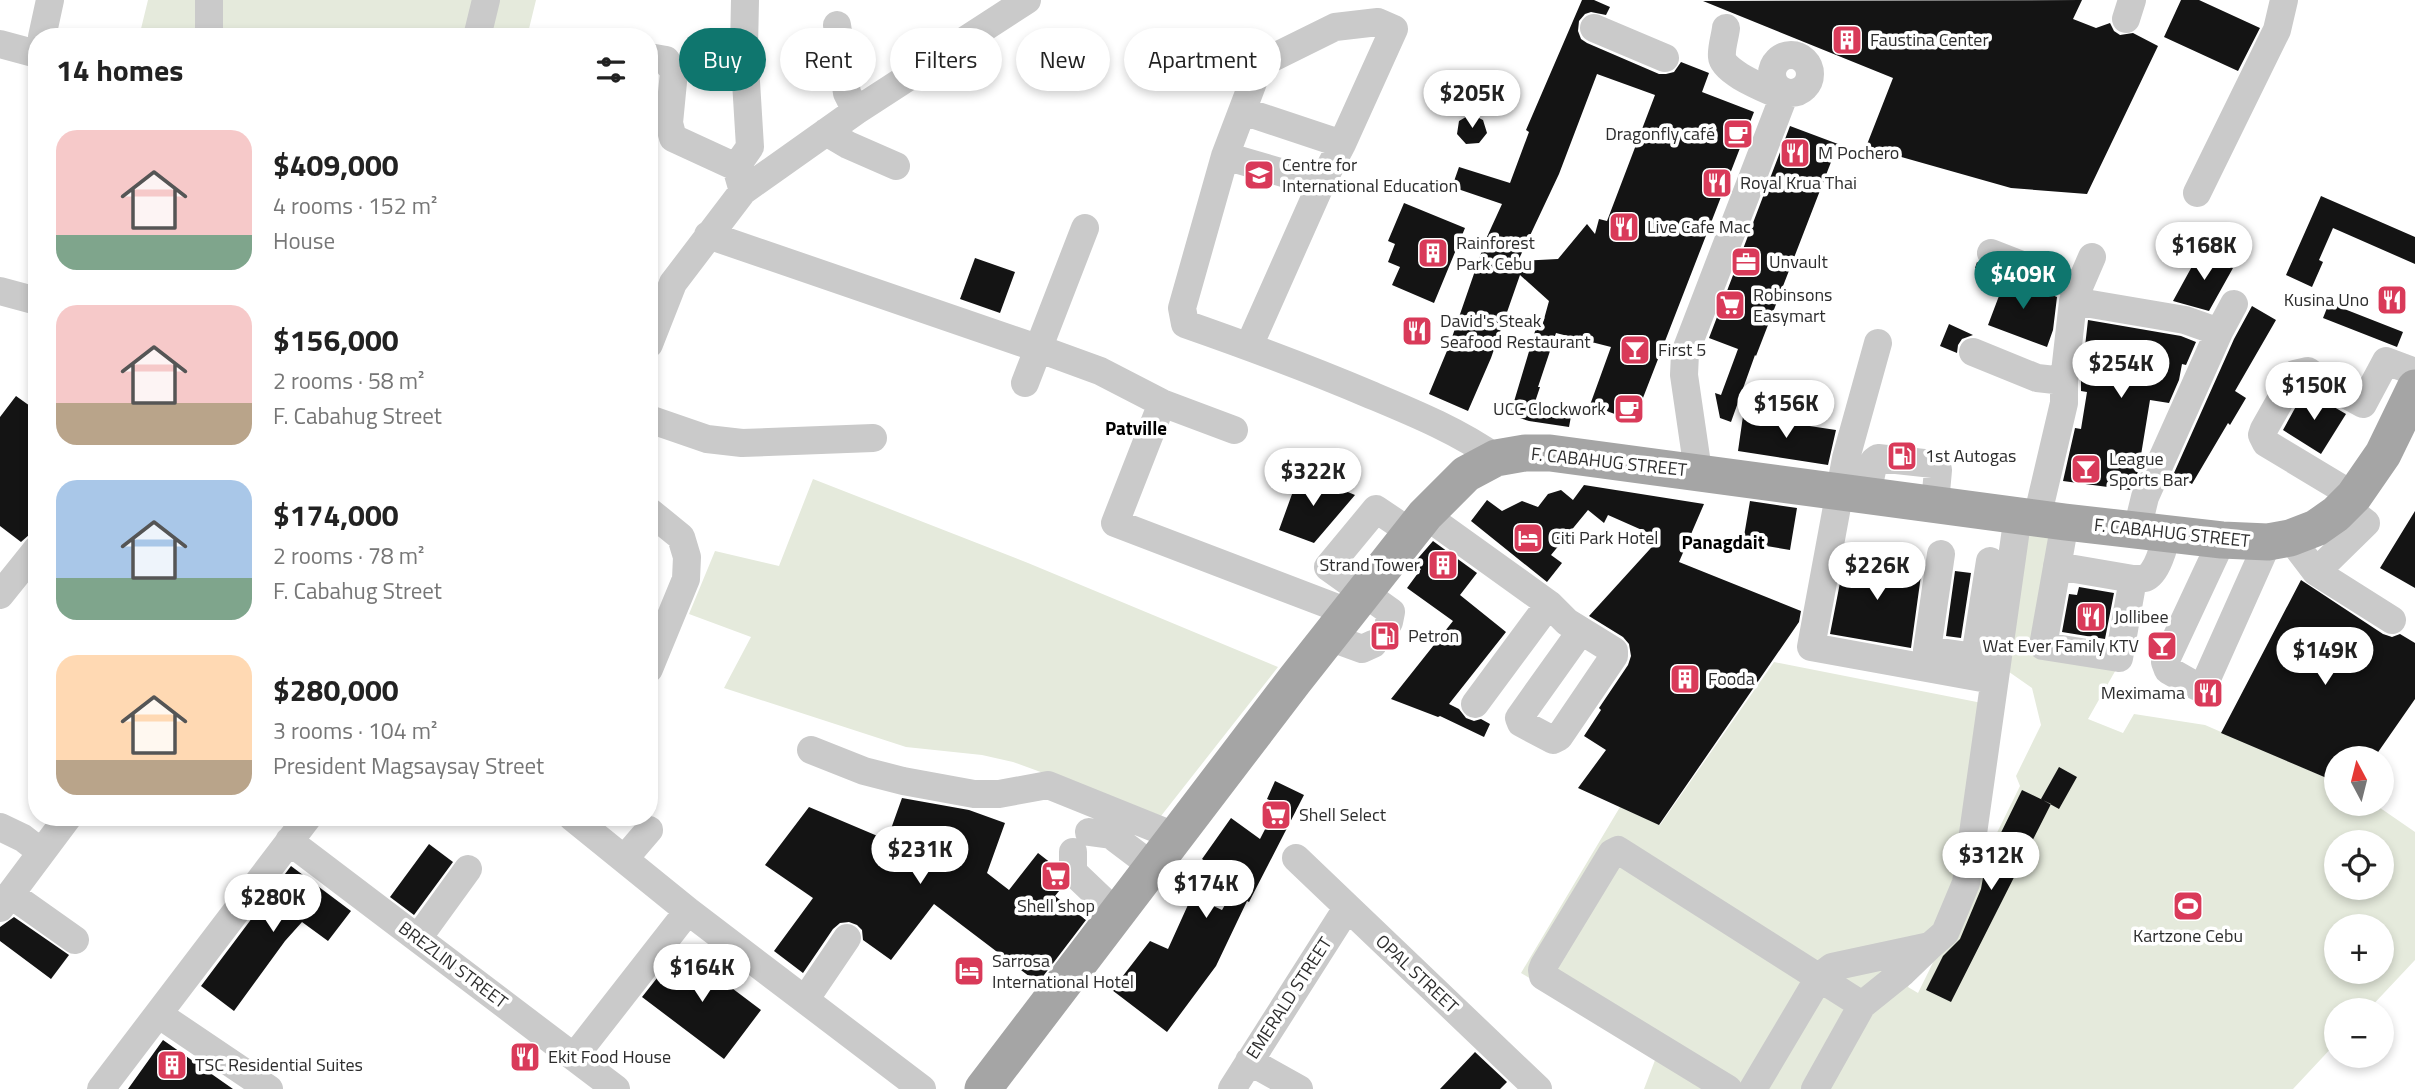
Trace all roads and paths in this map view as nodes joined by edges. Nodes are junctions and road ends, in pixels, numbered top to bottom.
1 (50, 0) edge
2 (209, 0) edge
3 (486, 0) edge
4 (745, 0) edge
5 (1027, 0) edge
6 (2284, 0) edge
7 (836, 25) dead end
8 (44, 28) edge
9 (209, 28) edge
10 (479, 28) edge
11 (1594, 28) dead end
12 (1726, 28) dead end
13 (0, 44) edge
14 (28, 52) edge
15 (1665, 58) dead end
16 (658, 59) edge
17 (856, 111) junction
18 (1243, 111) junction
19 (827, 132) junction
20 (1342, 144) junction
21 (1225, 156) junction
22 (896, 166) dead end
23 (739, 179) junction
24 (1321, 184) junction
25 (2197, 193) dead end
26 (1085, 228) dead end
27 (708, 235) junction
28 (1991, 253) dead end
29 (2092, 257) dead end
30 (0, 291) edge
31 (2076, 294) junction
32 (28, 299) edge
33 (2234, 304) dead end
34 (658, 321) edge
35 (2218, 332) junction
36 (1878, 343) dead end
37 (1249, 346) junction
38 (1037, 348) junction
39 (1973, 352) dead end
40 (2415, 372) edge
41 (2064, 381) junction
42 (1025, 383) dead end
43 (2415, 388) edge
44 (1162, 403) junction
45 (658, 422) edge
46 (1234, 430) dead end
47 (873, 438) dead end
48 (1496, 458) junction
49 (1698, 471) junction
50 (1853, 492) junction
51 (2349, 501) junction
52 (658, 518) edge
53 (2040, 518) junction
54 (1418, 523) junction
55 (2152, 532) junction
56 (2222, 540) junction
57 (2279, 540) junction
58 (1941, 554) dead end
59 (28, 559) edge
60 (1990, 561) dead end
61 (2057, 566) junction
62 (2316, 572) junction
63 (2133, 579) junction
64 (0, 595) edge
65 (1549, 604) junction
66 (1347, 614) junction
67 (2392, 620) dead end
68 (1581, 631) dead end
69 (658, 647) edge
70 (1993, 680) junction
71 (1475, 704) dead end
72 (811, 750) dead end
73 (61, 826) edge
74 (300, 826) edge
75 (584, 826) edge
76 (0, 827) edge
77 (649, 830) dead end
78 (1177, 837) junction
79 (289, 841) junction
80 (41, 852) junction
81 (625, 858) junction
82 (1296, 858) dead end
83 (1152, 866) junction
84 (468, 869) dead end
85 (5, 901) edge
86 (1347, 908) junction
87 (688, 911) junction
88 (1116, 913) junction
89 (418, 938) junction
90 (847, 938) dead end
91 (75, 940) dead end
92 (1930, 946) junction
93 (1820, 976) junction
94 (805, 1000) junction
95 (1863, 1005) junction
96 (158, 1014) junction
97 (574, 1057) junction
98 (1249, 1061) junction
99 (101, 1089) edge
100 (269, 1089) edge
101 (615, 1089) edge
102 (922, 1089) edge
103 (983, 1089) edge
104 (1232, 1089) edge
105 (1299, 1089) edge
106 (1538, 1089) edge
107 (1728, 1089) edge
108 (1753, 1089) edge
109 (1815, 1089) edge

1 - 8 street
2 - 9 street
3 - 10 street
4 - 23 street
5 - 17 street
6 - 25 street
7 - 17 street
11 - 15 street
12 - 49 street
13 - 14 street
16 - 23 street
17 - 19 street
18 - 20 street
18 - 20 street
18 - 21 street
19 - 22 street
19 - 23 street
20 - 24 street
21 - 24 street
21 - 37 street
23 - 27 street
24 - 37 street
26 - 38 street
27 - 34 street
27 - 38 street
28 - 31 street
29 - 31 street
30 - 32 street
31 - 35 street
31 - 41 street
33 - 35 street
35 - 55 street
36 - 50 street
37 - 48 street
38 - 42 street
38 - 44 street
39 - 41 street
40 - 51 street
41 - 53 street
43 - 51 main road, F. CABAHUG STREET
44 - 46 street
44 - 66 street
45 - 47 street
48 - 49 main road, F. CABAHUG STREET
48 - 54 main road, F. CABAHUG STREET
49 - 50 main road, F. CABAHUG STREET
50 - 53 main road, F. CABAHUG STREET
50 - 70 street
51 - 57 main road, F. CABAHUG STREET
51 - 62 street
52 - 69 street
53 - 55 main road, F. CABAHUG STREET
53 - 61 street
53 - 70 street
54 - 65 street
54 - 66 main road, F. CABAHUG STREET
55 - 56 main road, F. CABAHUG STREET
55 - 63 street
56 - 57 main road, F. CABAHUG STREET
56 - 57 street
57 - 62 street
58 - 60 street
59 - 64 street
61 - 63 street
61 - 63 street
62 - 67 street
65 - 68 street
65 - 71 street
66 - 66 street
66 - 78 main road, F. CABAHUG STREET
70 - 92 street
72 - 78 street
73 - 80 street
74 - 79 street
75 - 81 street
76 - 80 street
77 - 81 street
78 - 83 main road, F. CABAHUG STREET
79 - 89 street, BREZLIN STREET
79 - 96 street
80 - 85 street
81 - 87 street
82 - 86 street, OPAL STREET
83 - 88 main road, F. CABAHUG STREET
83 - 88 street
84 - 89 street
85 - 91 street
86 - 98 street, EMERALD STREET
86 - 106 street, OPAL STREET
87 - 94 street
87 - 97 street
88 - 103 main road, F. CABAHUG STREET
89 - 97 street, BREZLIN STREET
90 - 94 street
92 - 93 street
92 - 95 street
93 - 95 street
93 - 107 street
93 - 108 street
94 - 102 street
95 - 109 street
96 - 99 street
96 - 100 street
97 - 101 street, BREZLIN STREET
98 - 104 street, EMERALD STREET
98 - 105 street

